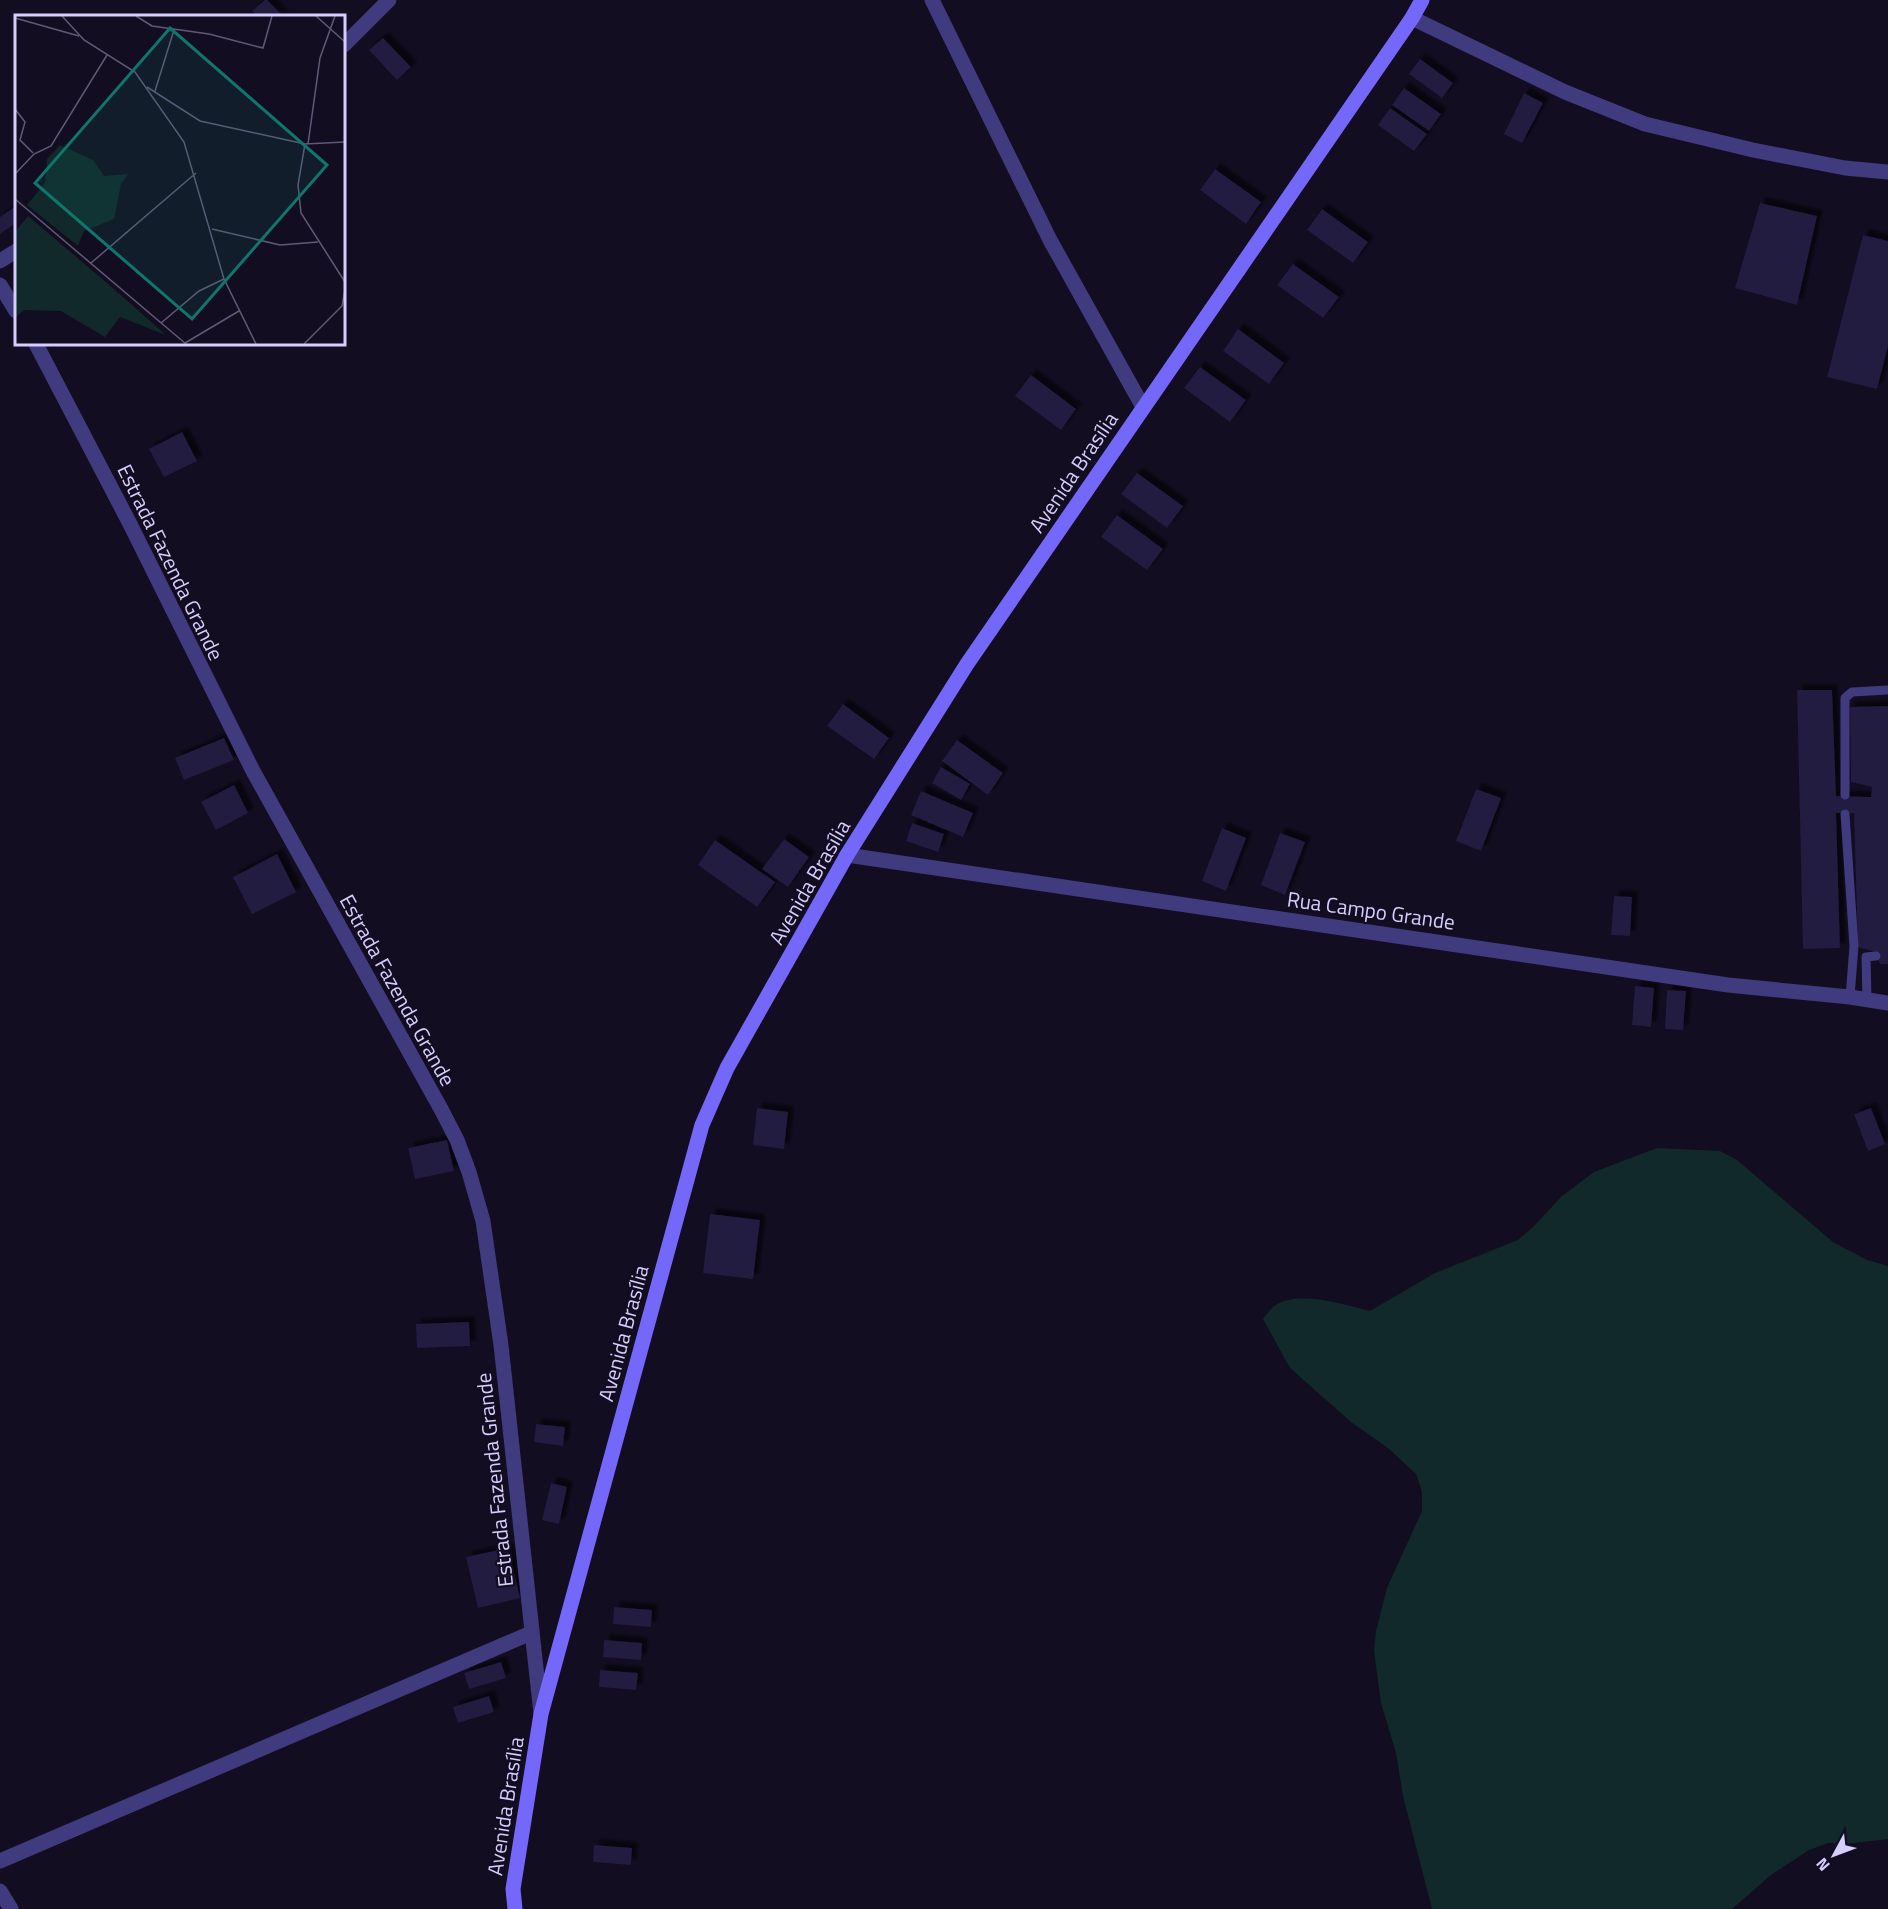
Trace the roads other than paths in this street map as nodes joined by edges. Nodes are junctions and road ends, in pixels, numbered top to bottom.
1 (389, 0) edge
2 (932, 0) edge
3 (1422, 0) edge
4 (1412, 18) junction
5 (345, 44) edge
6 (1888, 172) edge
7 (15, 251) edge
8 (0, 261) edge
9 (0, 285) edge
10 (15, 310) edge
11 (37, 345) edge
12 (1143, 407) junction
13 (1888, 690) edge
14 (1845, 795) dead end
15 (1845, 814) dead end
16 (848, 855) junction
17 (1876, 956) dead end
18 (1850, 997) junction
19 (1867, 1000) junction
20 (1888, 1003) edge
21 (531, 1633) junction
22 (541, 1714) junction
23 (0, 1861) edge
24 (0, 1891) edge
25 (11, 1909) edge
26 (515, 1909) edge

1 - 5 street
2 - 12 street
3 - 4 main road, Avenida Brasília
4 - 6 street
4 - 12 main road, Avenida Brasília
7 - 8 street
9 - 10 street
11 - 21 street, Estrada Fazenda Grande
12 - 16 main road, Avenida Brasília
13 - 14 lane
15 - 18 lane
16 - 18 street, Rua Campo Grande
16 - 22 main road, Avenida Brasília
17 - 19 lane
18 - 19 street, Rua Campo Grande
19 - 20 street, Rua Campo Grande
21 - 22 street, Estrada Fazenda Grande
21 - 23 street
22 - 26 main road, Avenida Brasília
24 - 25 street

